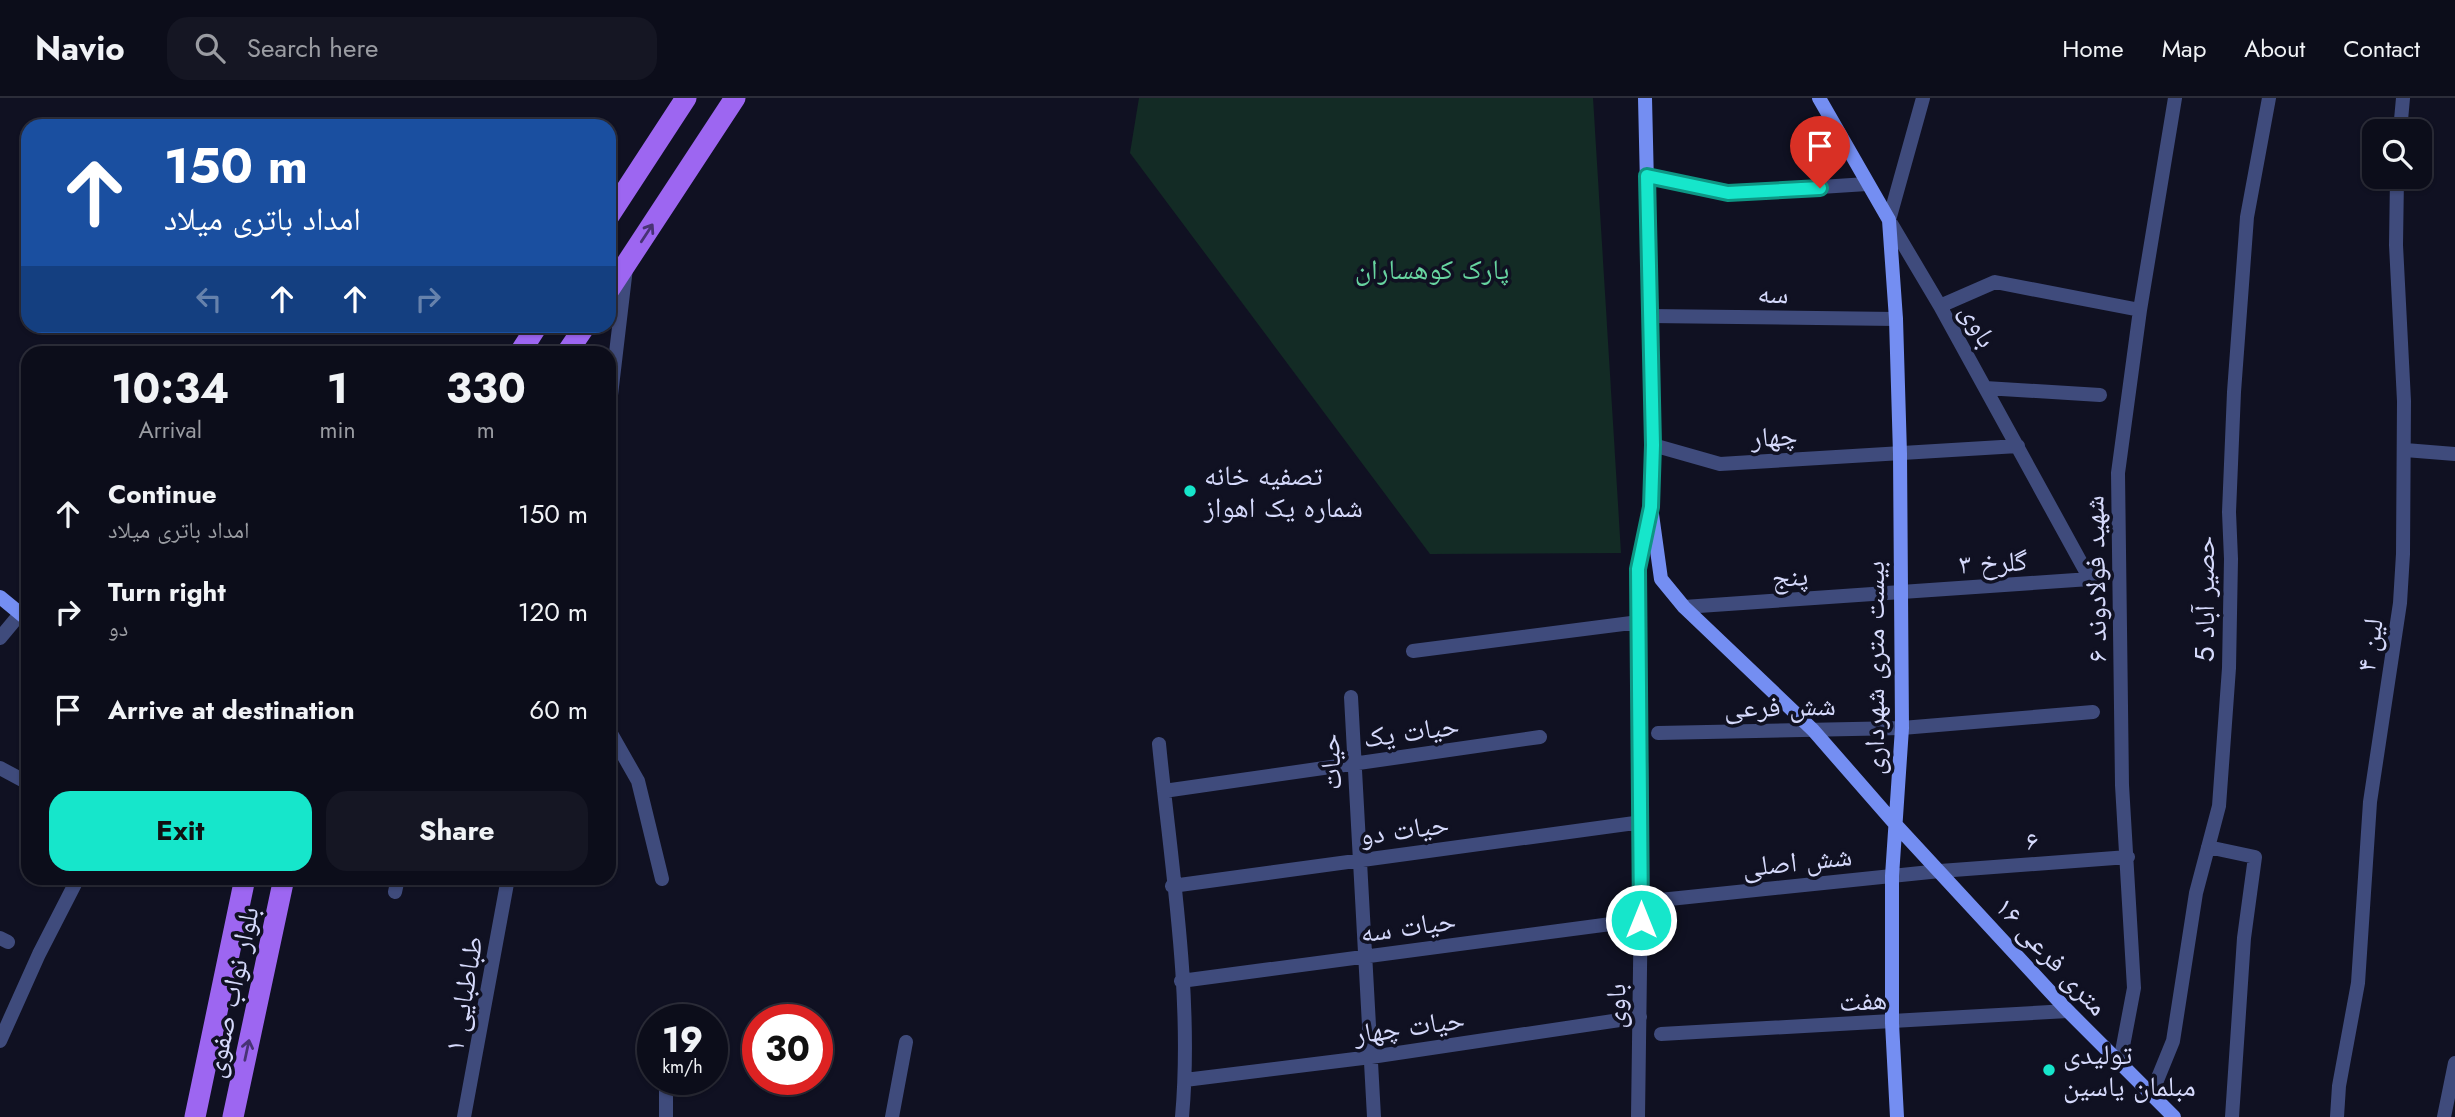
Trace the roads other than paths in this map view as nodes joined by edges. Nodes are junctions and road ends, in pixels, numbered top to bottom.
1 (686, 98) edge
2 (735, 98) edge
3 (1646, 98) edge
4 (1819, 98) edge
5 (1923, 98) edge
6 (2175, 98) edge
7 (2269, 98) edge
8 (2403, 98) edge
9 (2401, 119) edge
10 (1647, 176) junction
11 (1867, 184) junction
12 (2397, 189) edge
13 (616, 205) edge
14 (1889, 220) junction
15 (627, 263) junction
16 (616, 280) edge
17 (1940, 306) junction
18 (2140, 310) junction
19 (1650, 316) junction
20 (1896, 319) junction
21 (616, 354) edge
22 (1985, 388) junction
23 (2100, 395) dead end
24 (1653, 445) junction
25 (2018, 446) junction
26 (2405, 450) junction
27 (1900, 454) junction
28 (2455, 454) edge
29 (1651, 507) junction
30 (2090, 579) joint
31 (1899, 592) junction
32 (0, 597) edge
33 (1684, 607) junction
34 (21, 614) edge
35 (21, 620) edge
36 (1639, 622) junction
37 (0, 638) edge
38 (1413, 651) dead end
39 (1351, 697) dead end
40 (2093, 712) dead end
41 (1902, 728) junction
42 (1813, 730) junction
43 (1658, 733) dead end
44 (1540, 737) dead end
45 (616, 742) edge
46 (1159, 744) dead end
47 (1354, 764) junction
48 (0, 768) edge
49 (21, 779) edge
50 (1164, 791) junction
51 (1642, 822) junction
52 (1896, 825) junction
53 (2208, 847) junction
54 (2128, 857) junction
55 (1360, 859) junction
56 (1940, 871) junction
57 (1892, 876) junction
58 (662, 879) dead end
59 (74, 885) edge
60 (244, 885) edge
61 (283, 885) edge
62 (507, 885) edge
63 (1172, 886) junction
64 (1660, 900) dead end
65 (1641, 920) junction
66 (1365, 957) junction
67 (1181, 981) junction
68 (2068, 1011) junction
69 (1640, 1017) junction
70 (1892, 1023) junction
71 (1661, 1034) dead end
72 (0, 1041) edge
73 (906, 1042) dead end
74 (1371, 1057) junction
75 (2120, 1062) junction
76 (2455, 1063) edge
77 (1185, 1080) junction
78 (666, 1095) edge
79 (2151, 1095) junction
80 (195, 1117) edge
81 (233, 1117) edge
82 (464, 1117) edge
83 (666, 1117) edge
84 (893, 1117) edge
85 (1182, 1117) edge
86 (1374, 1117) edge
87 (1636, 1117) edge
88 (1897, 1117) edge
89 (2174, 1117) edge
90 (2232, 1117) edge
91 (2337, 1117) edge
92 (2444, 1117) edge

1 - 13 main road
15 -> 2 main road
3 - 10 street
4 - 11 street, باوی
5 - 14 street
6 - 18 street, شهید فولادوند ۶
7 - 53 street, حصیر آباد 5
8 - 9 street
10 - 11 street
10 - 19 street
11 - 14 street, باوی
12 - 26 street, لین ۴
14 - 17 street, باوی
14 - 20 street, بیست متری شهرداری
15 - 16 main road
15 - 21 street
17 - 18 street
17 - 22 street, باوی
18 - 54 street, شهید فولادوند ۶
19 - 20 street, سه
19 - 24 street
20 - 27 street, بیست متری شهرداری
22 - 23 street
22 - 25 street, باوی
24 - 27 street, چهار
24 - 29 street
25 - 27 street, چهار
25 - 30 street, باوی
26 - 28 street
26 - 91 street, لین ۴
27 - 31 street, بیست متری شهرداری
29 - 33 street, ۱۶ متری فرعی
29 - 36 street, باوی
30 - 31 street, گلرخ ۳
31 - 33 street, پنج
31 - 41 street, بیست متری شهرداری
32 - 34 street
33 - 42 street, ۱۶ متری فرعی
35 - 37 street
36 - 38 street
36 - 51 street, باوی
39 - 47 street, حیات
40 - 41 street, شش فرعی
41 - 42 street, شش فرعی
41 - 52 street, بیست متری شهرداری
42 - 43 street, شش فرعی
42 - 52 street, ۱۶ متری فرعی
44 - 47 street, حیات یک
45 - 58 street
46 - 50 street
47 - 50 street, حیات یک
47 - 55 street, حیات
48 - 49 street
50 - 63 street
51 - 55 street, حیات دو
51 - 65 street, باوی
52 - 56 street, ۱۶ متری فرعی
52 - 57 street, بیست متری شهرداری
53 - 79 street, حصیر آباد 5
53 - 90 street
54 - 56 street, ۶
54 - 75 street, شهید فولادوند ۶
55 - 63 street, حیات دو
55 - 66 street, حیات
56 - 57 street, شش اصلی
56 - 68 street, ۱۶ متری فرعی
57 - 64 street, شش اصلی
57 - 70 street, بیست متری شهرداری
59 - 72 street
60 - 80 main road, بلوار نواب صفوی
81 -> 61 main road, بلوار نواب صفوی
62 - 82 street, طباطبایی ۱
63 - 67 street
65 - 66 street, حیات سه
65 - 69 street, باوی
66 - 67 street, حیات سه
66 - 74 street, حیات
67 - 77 street
68 - 70 street, هفت
68 - 75 street, ۱۶ متری فرعی
69 - 74 street, حیات چهار
69 - 87 street, باوی
70 - 71 street, هفت
70 - 88 street, بیست متری شهرداری
73 - 84 street
74 - 77 street, حیات چهار
74 - 86 street, حیات
75 - 79 street, ۱۶ متری فرعی
76 - 92 street
77 - 85 street
78 - 83 street
79 - 89 street, ۱۶ متری فرعی

